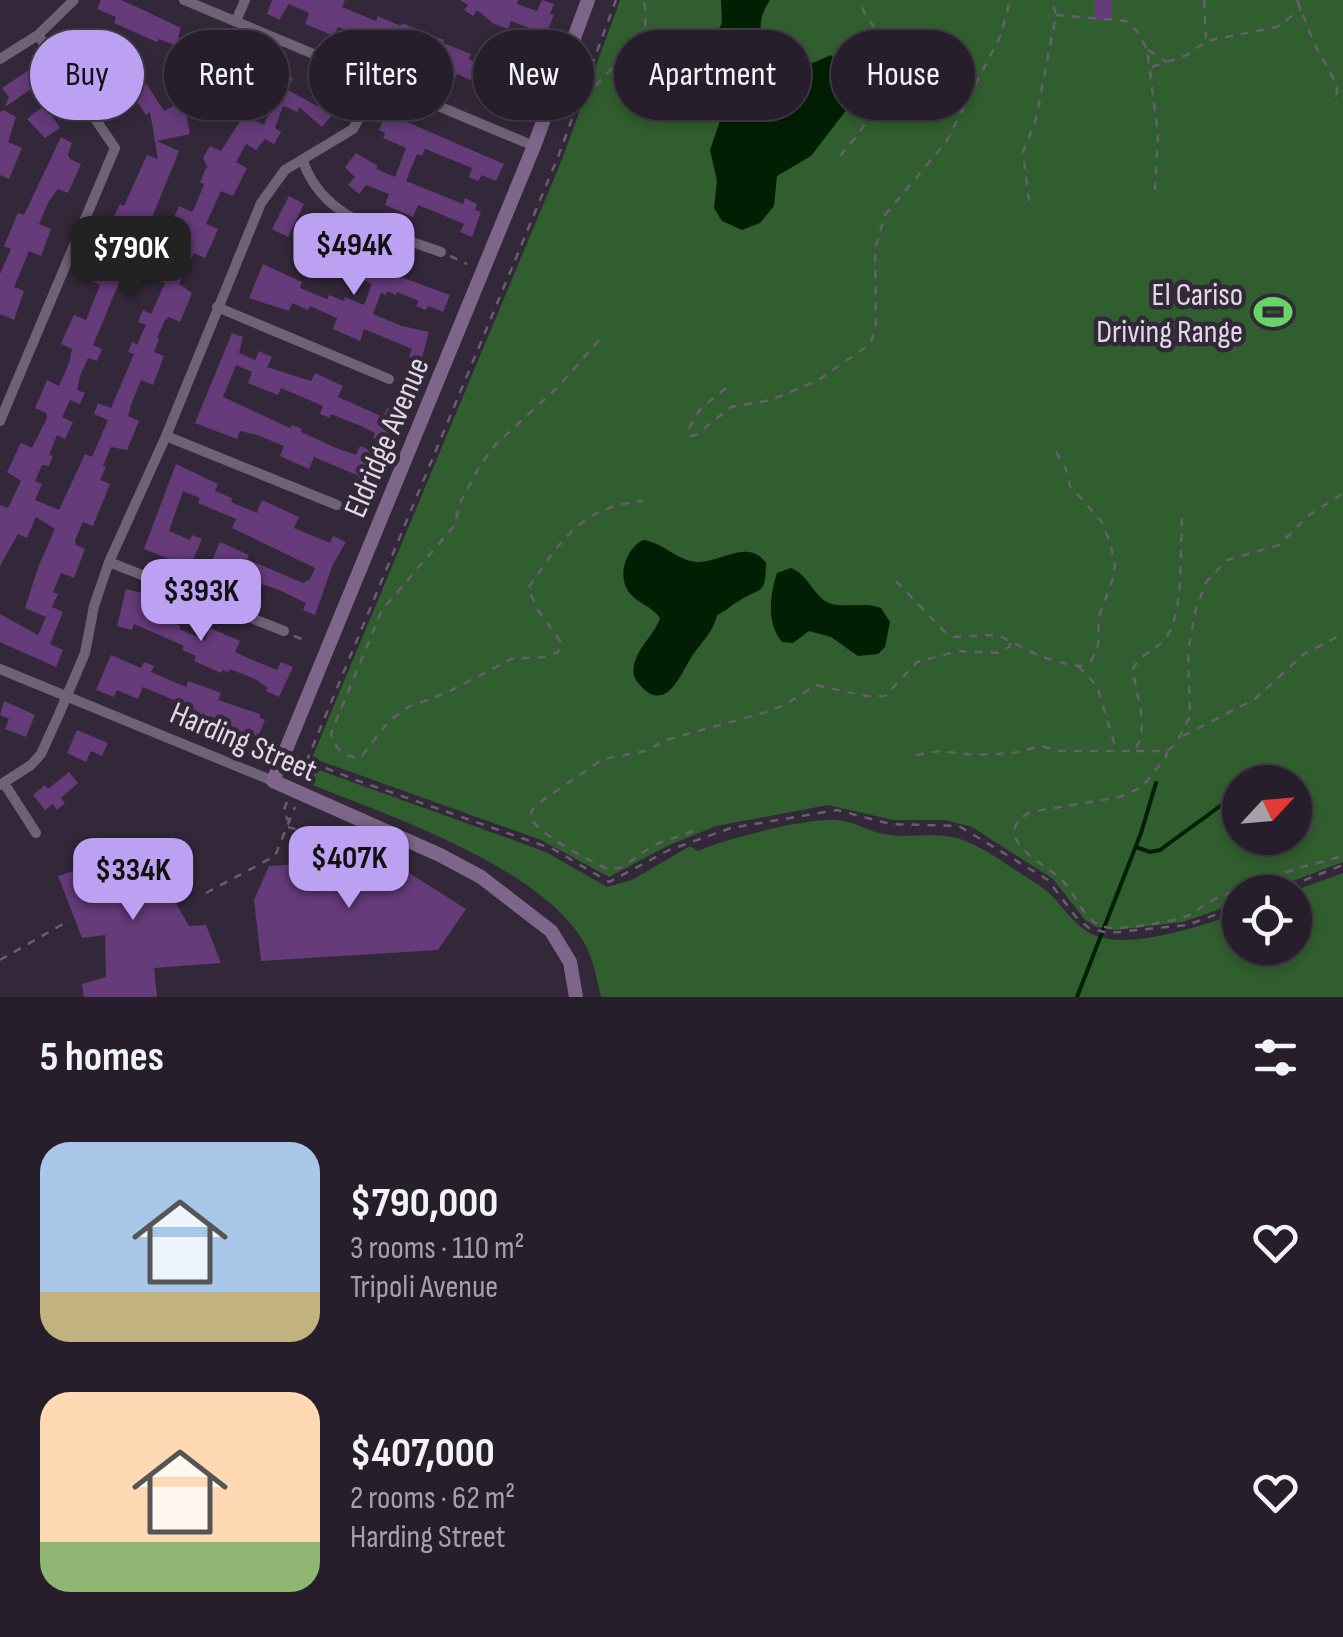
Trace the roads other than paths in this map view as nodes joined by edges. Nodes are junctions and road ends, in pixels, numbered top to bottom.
1 (74, 0) edge
2 (184, 0) edge
3 (245, 0) edge
4 (588, 0) edge
5 (236, 22) junction
6 (43, 30) edge
7 (30, 40) edge
8 (309, 52) edge
9 (0, 59) edge
10 (453, 112) edge
11 (95, 120) edge
12 (358, 120) edge
13 (534, 146) junction
14 (303, 161) junction
15 (441, 252) road end
16 (217, 308) junction
17 (390, 378) road end
18 (0, 421) edge
19 (166, 436) junction
20 (337, 505) road end
21 (109, 562) junction
22 (284, 631) road end
23 (0, 669) edge
24 (66, 696) junction
25 (273, 781) junction
26 (2, 784) edge
27 (36, 833) dead end
28 (576, 997) edge

1 - 6 street
2 - 5 street
3 - 5 street
4 - 13 street, Eldridge Avenue
5 - 8 street
7 - 9 street
10 - 13 street
11 - 18 street
12 - 14 street
13 - 25 street, Eldridge Avenue
14 - 15 street
14 - 16 street
16 - 17 street
16 - 19 street
19 - 20 street
19 - 21 street
21 - 22 street
21 - 24 street
23 - 24 street, Harding Street
24 - 25 street, Harding Street
24 - 26 street
25 - 28 street, Harding Street
26 - 27 street

